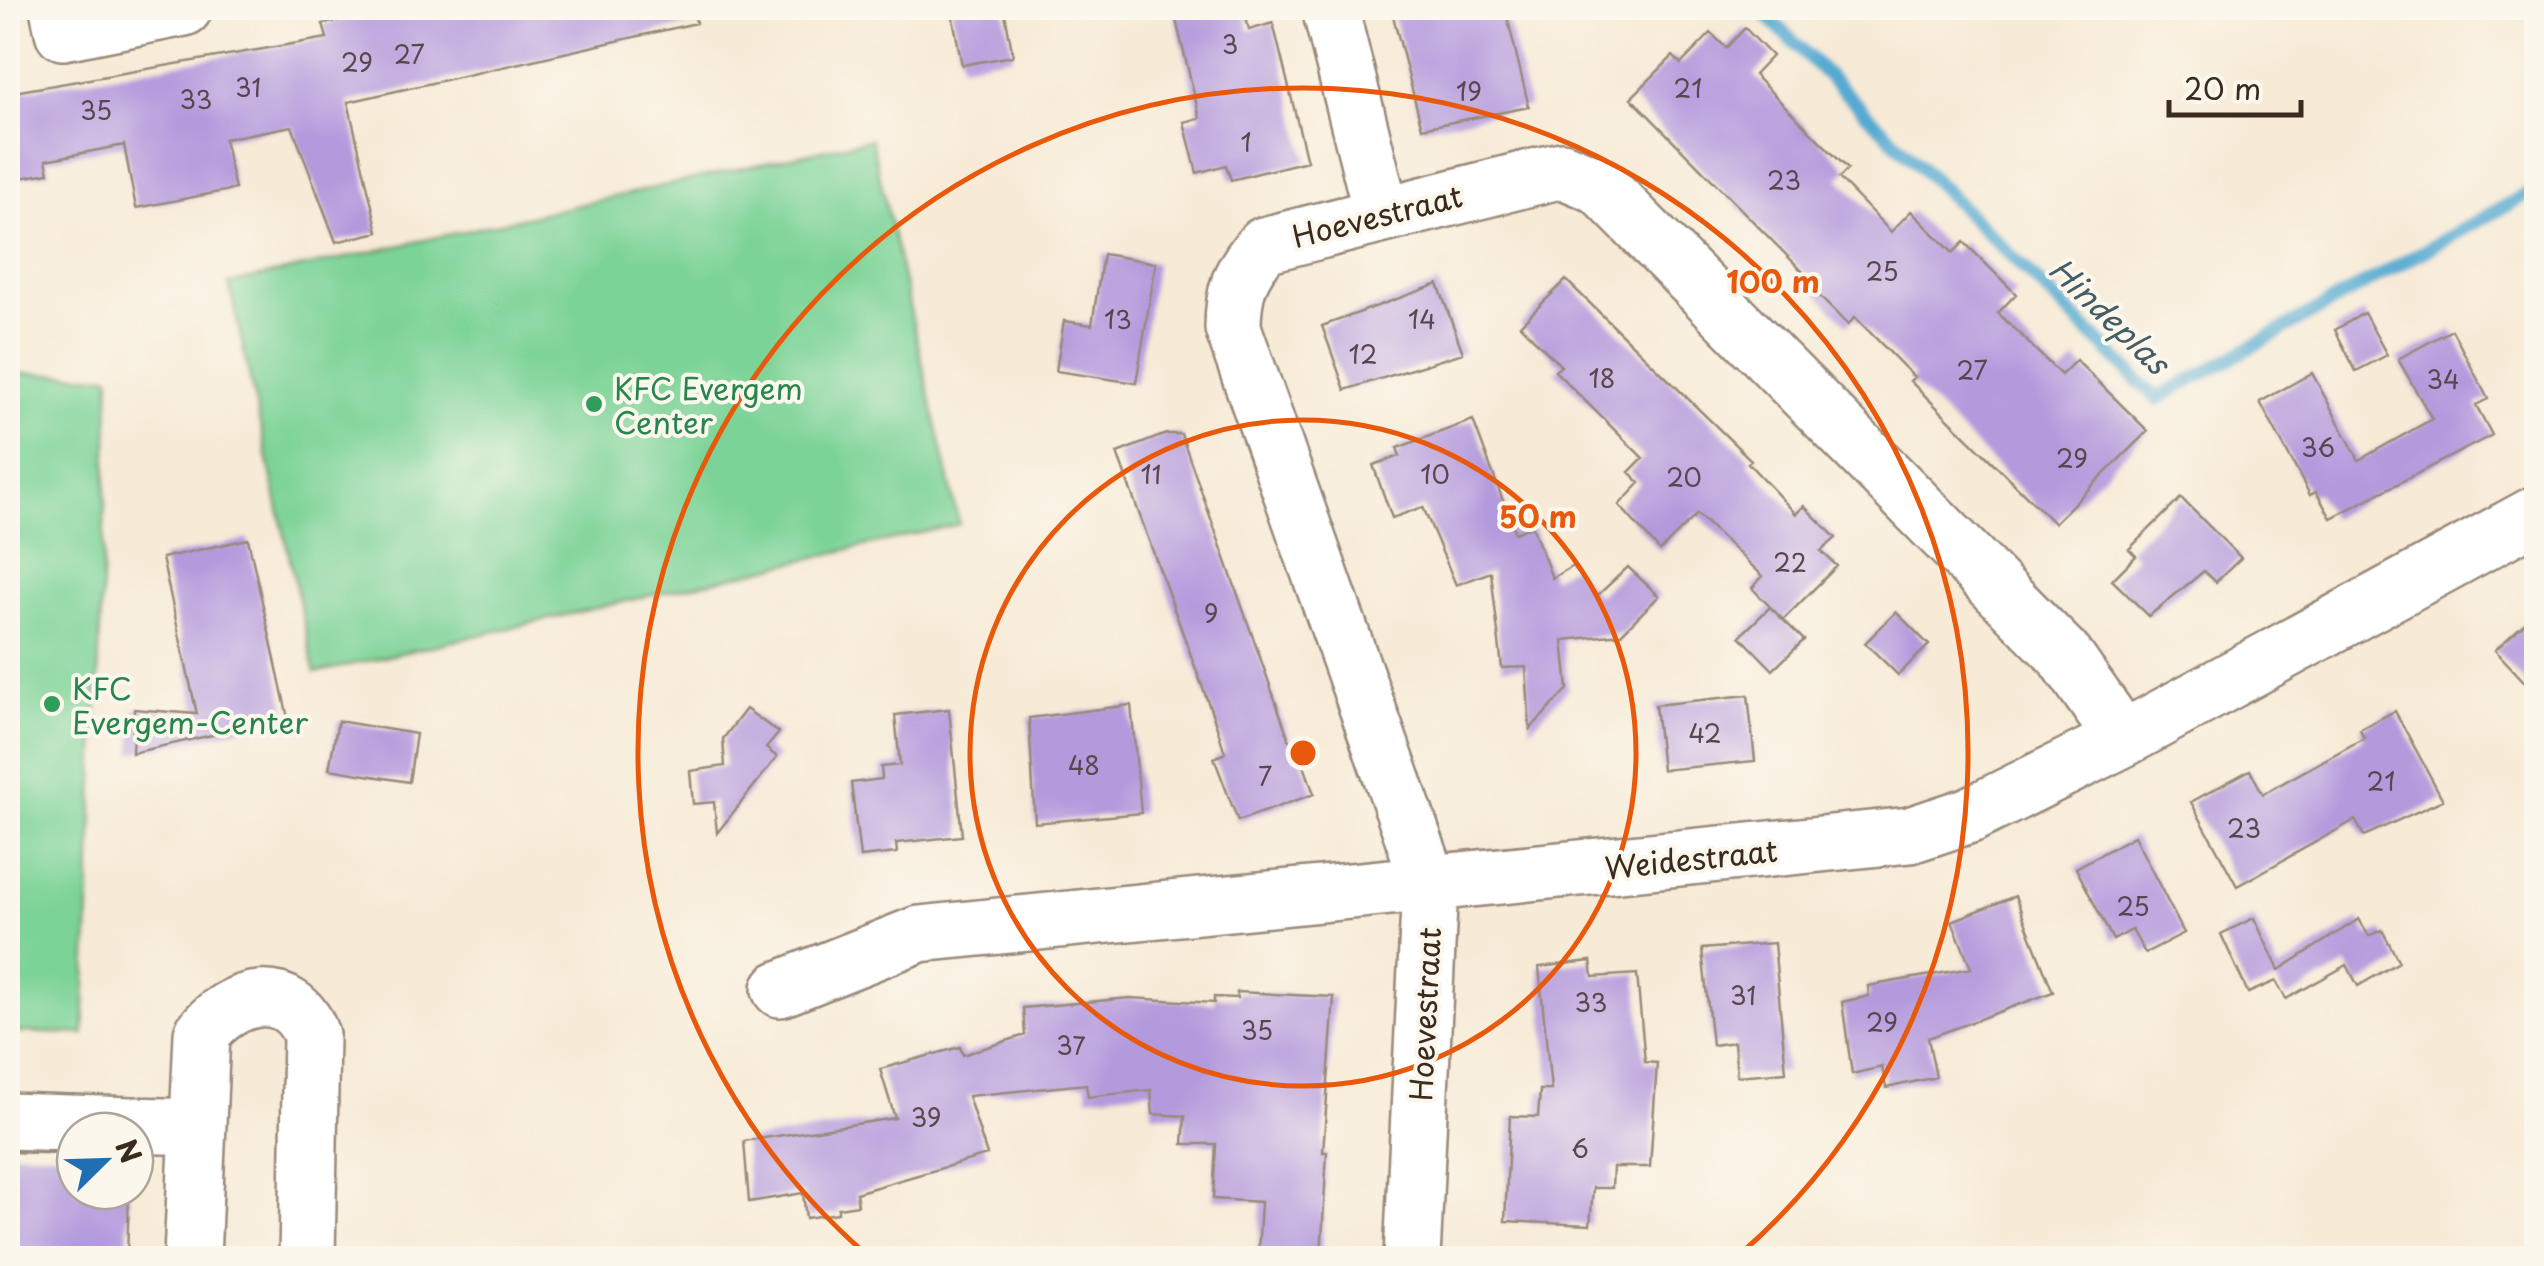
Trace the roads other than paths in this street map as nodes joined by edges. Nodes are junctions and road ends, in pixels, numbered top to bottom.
1 (58, 8) edge
2 (184, 8) edge
3 (1330, 8) edge
4 (1381, 212) junction
5 (2536, 514) edge
6 (2123, 739) junction
7 (1430, 885) junction
8 (780, 989) dead end
9 (8, 1122) edge
10 (195, 1127) junction
11 (192, 1258) edge
12 (307, 1258) edge
13 (1412, 1258) edge

1 - 2 street
3 - 4 street
4 - 6 street, Hoevestraat
4 - 7 street, Hoevestraat
5 - 6 street, Weidestraat
6 - 7 street, Weidestraat
7 - 8 street, Weidestraat
7 - 13 street, Hoevestraat
9 - 10 street
10 - 11 street
10 - 12 street

